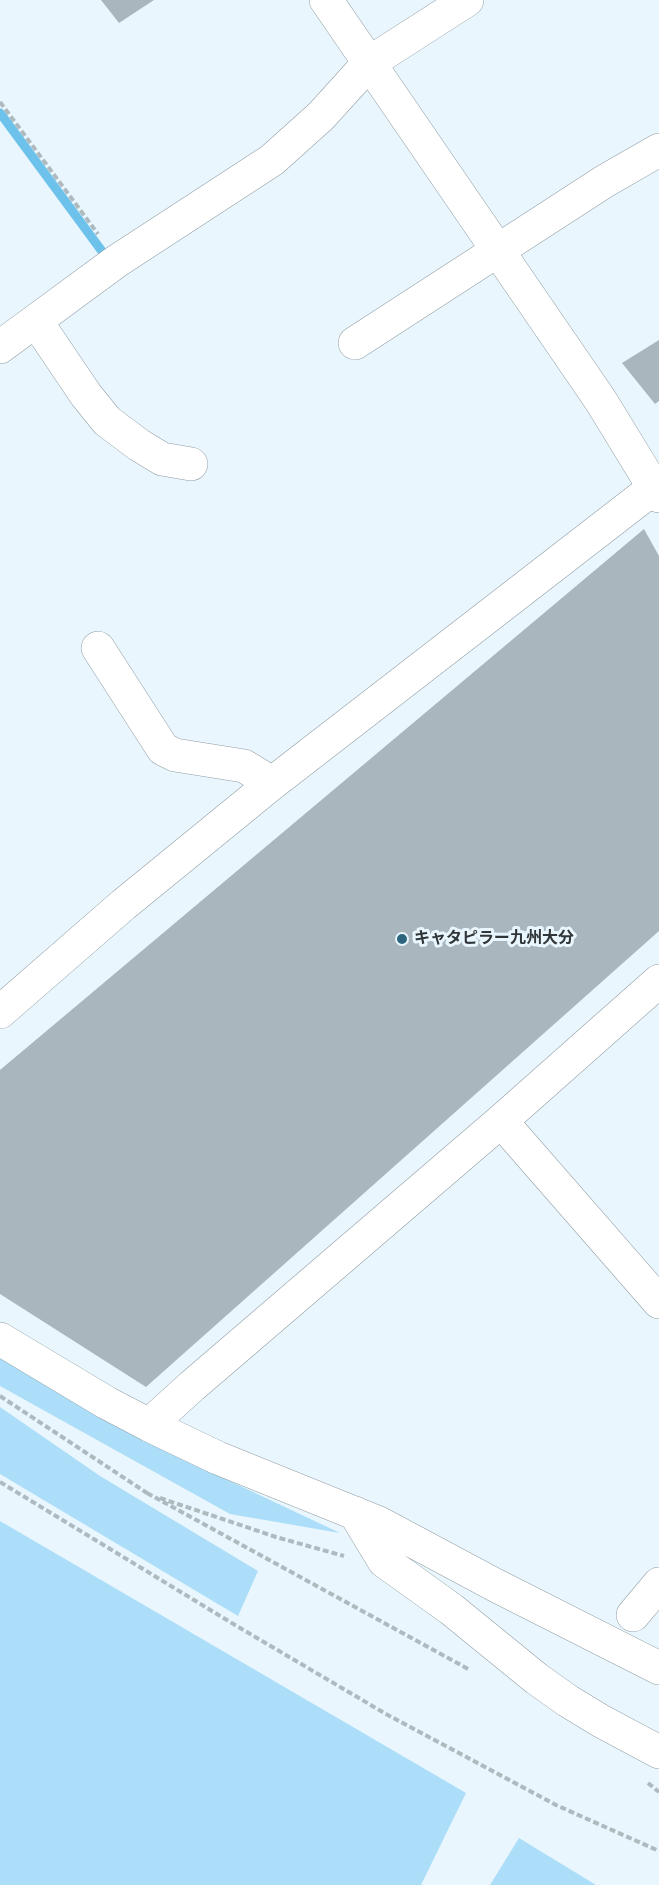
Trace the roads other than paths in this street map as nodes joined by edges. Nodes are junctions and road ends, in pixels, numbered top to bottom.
1 (326, 0) edge
2 (467, 0) edge
3 (369, 63) junction
4 (659, 150) edge
5 (498, 250) junction
6 (36, 321) junction
7 (354, 343) dead end
8 (0, 347) edge
9 (191, 464) dead end
10 (657, 489) edge
11 (98, 648) dead end
12 (270, 785) junction
13 (659, 981) edge
14 (0, 1012) edge
15 (501, 1121) junction
16 (659, 1302) edge
17 (0, 1339) edge
18 (149, 1425) junction
19 (356, 1513) junction
20 (659, 1584) edge
21 (633, 1615) dead end
22 (659, 1668) edge
23 (651, 1766) edge

1 - 3 street
2 - 3 street
3 - 5 street
3 - 6 street
4 - 5 street
5 - 7 street
5 - 10 street
6 - 8 street
6 - 9 street
10 - 12 street
11 - 12 street
12 - 14 street
13 - 15 street
15 - 16 street
15 - 18 street
17 - 18 street
18 - 19 street
19 - 22 street
19 - 23 street
20 - 21 street

